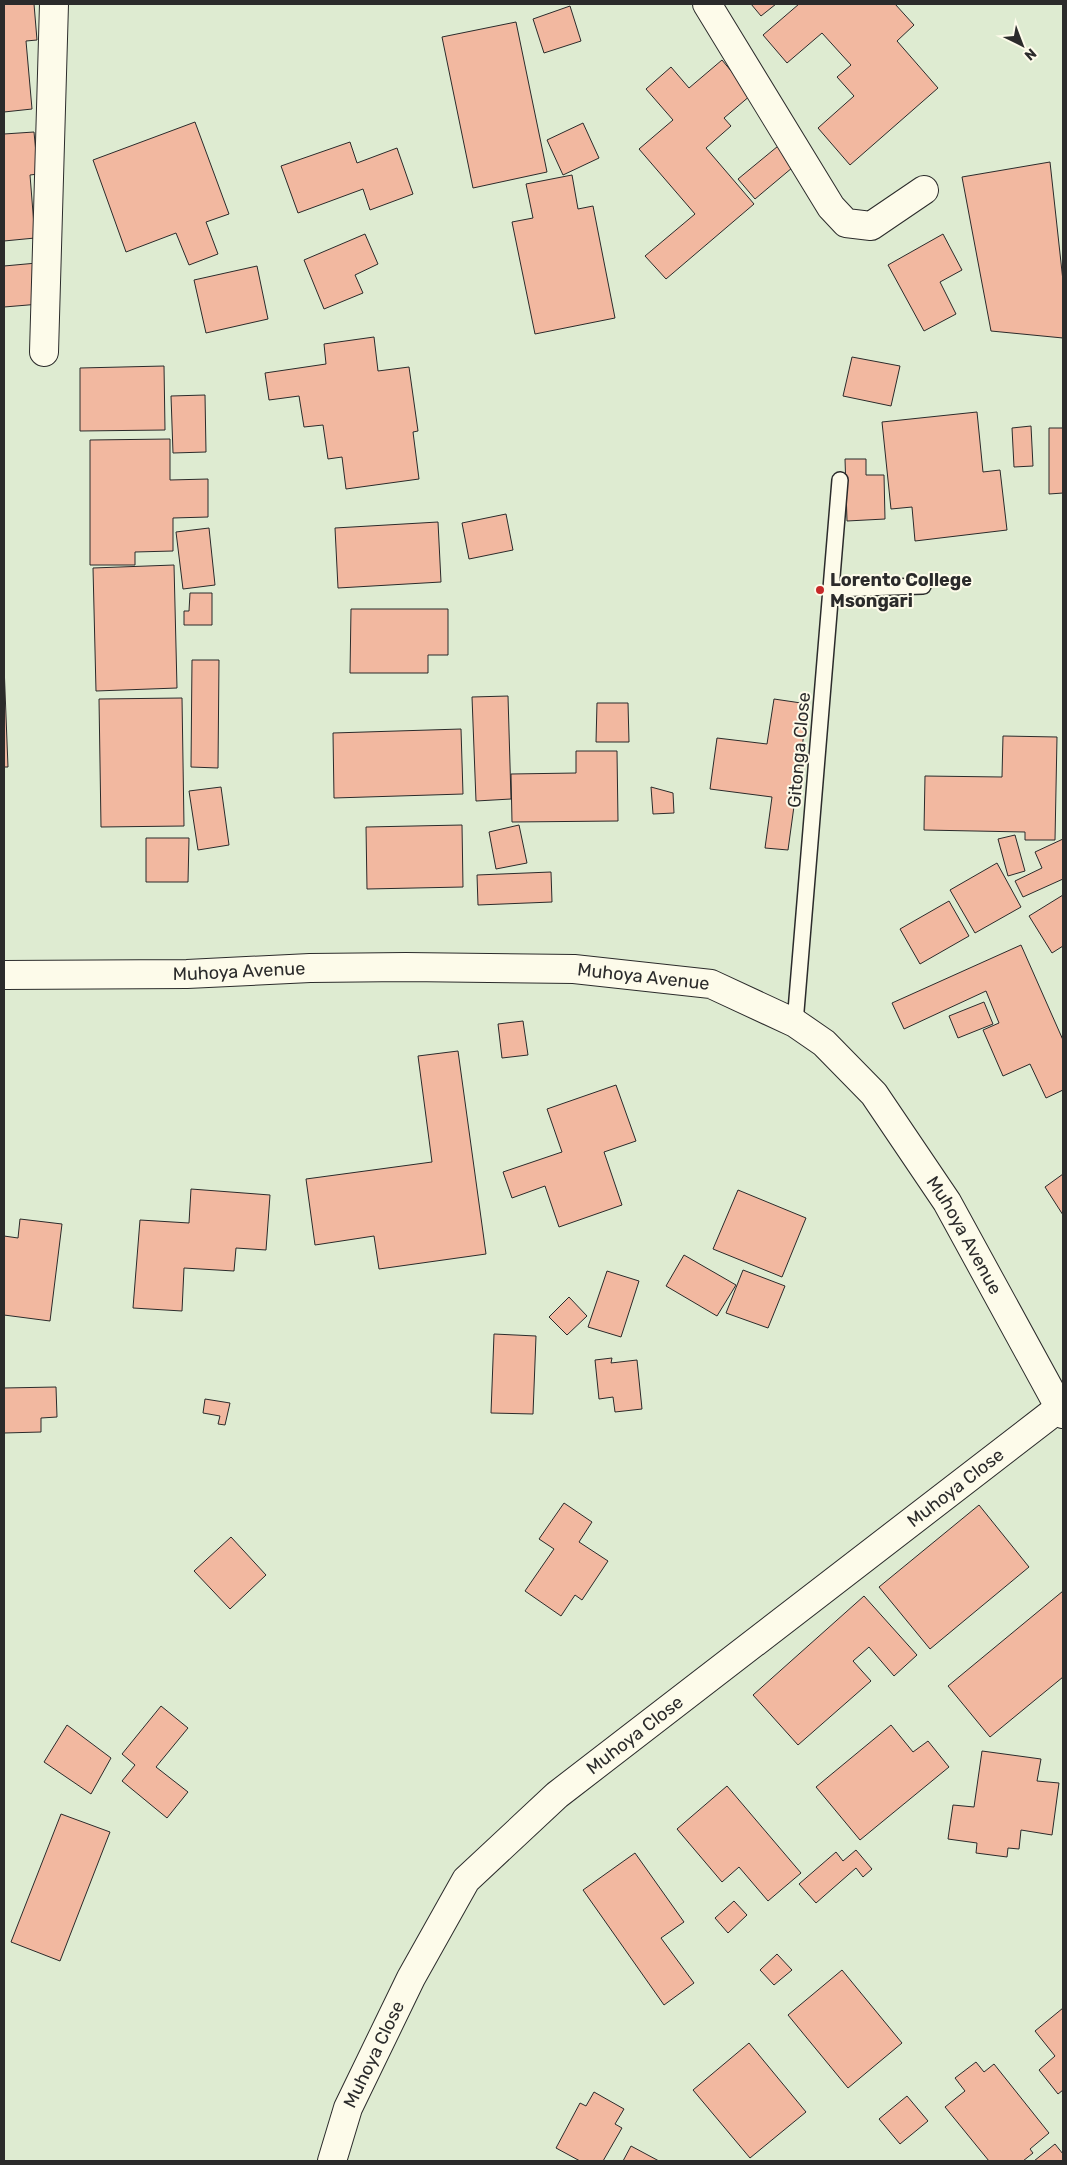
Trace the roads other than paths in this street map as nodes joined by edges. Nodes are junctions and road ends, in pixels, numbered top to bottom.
1 (54, 4) edge
2 (707, 4) edge
3 (924, 190) dead end
4 (44, 352) dead end
5 (840, 480) dead end
6 (923, 586) dead end
7 (831, 589) junction
8 (4, 975) edge
9 (796, 1023) junction
10 (1061, 1411) edge
11 (332, 2161) edge

1 - 4 street
2 - 3 street
5 - 7 lane, Gitonga Close
6 - 7 lane
7 - 9 lane, Gitonga Close
8 - 9 street, Muhoya Avenue
9 - 10 street, Muhoya Avenue
10 - 11 street, Muhoya Close

